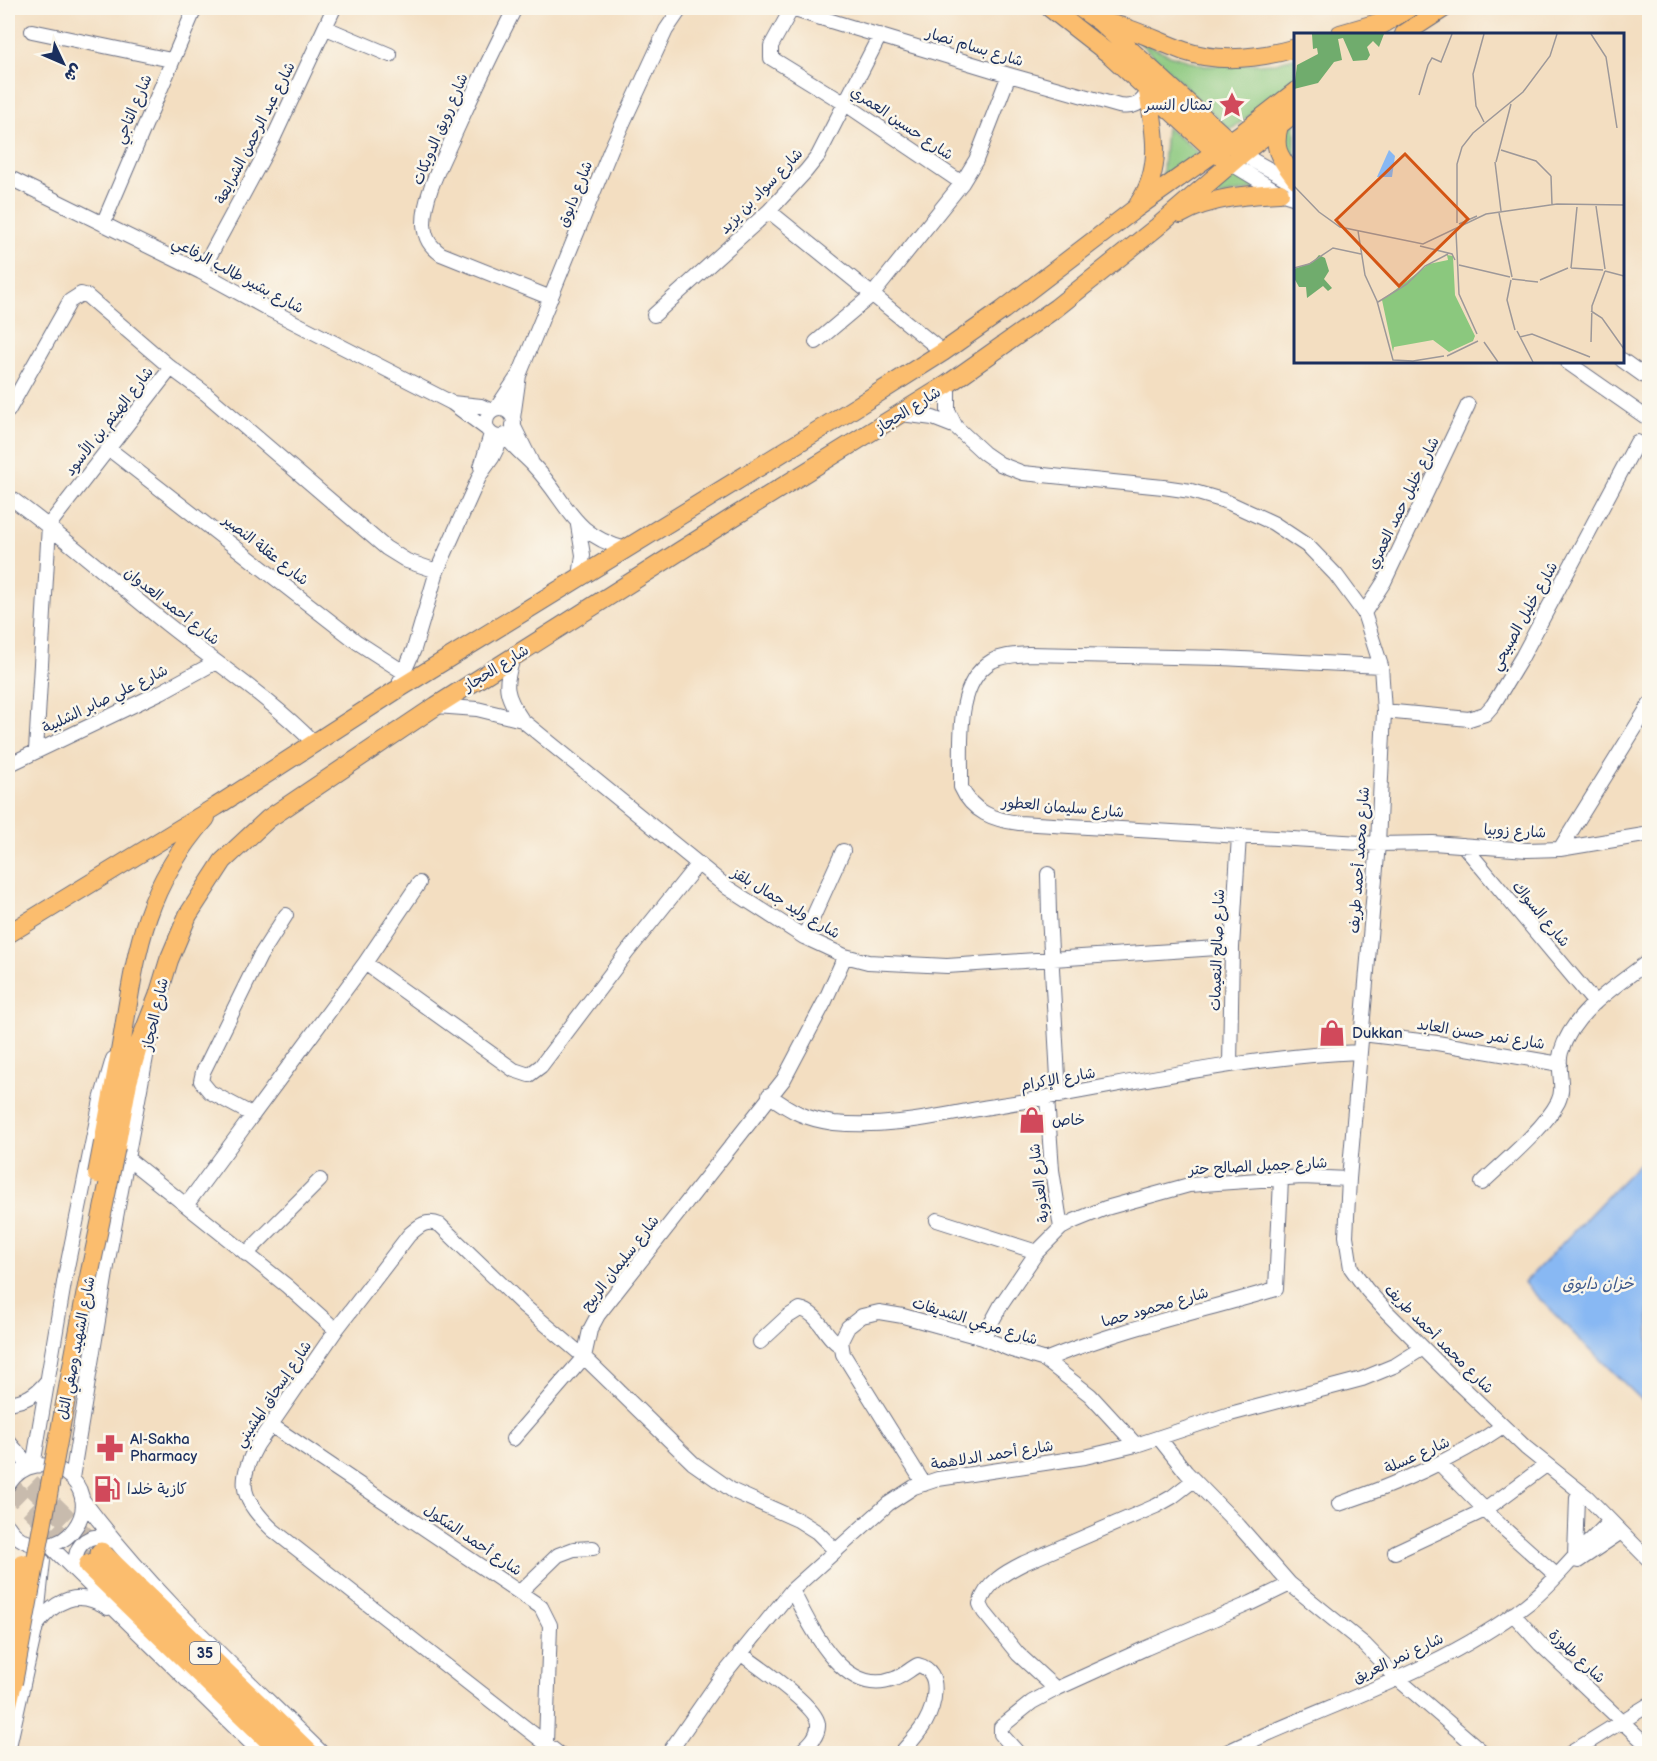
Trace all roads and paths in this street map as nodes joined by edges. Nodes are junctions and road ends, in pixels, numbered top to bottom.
1 (195, 8) edge
2 (334, 8) edge
3 (515, 8) edge
4 (672, 8) edge
5 (681, 8) edge
6 (790, 8) edge
7 (1050, 8) edge
8 (1080, 8) edge
9 (1408, 8) edge
10 (1444, 8) edge
11 (1388, 20) junction
12 (1100, 22) junction
13 (326, 28) junction
14 (666, 30) junction
15 (32, 31) dead end
16 (1343, 33) edge
17 (1370, 33) edge
18 (1406, 33) edge
19 (880, 35) junction
20 (1294, 48) edge
21 (390, 55) dead end
22 (171, 60) junction
23 (1009, 75) junction
24 (1148, 92) junction
25 (1294, 93) edge
26 (844, 103) junction
27 (1294, 114) edge
28 (1279, 125) junction
29 (1213, 152) junction
30 (1234, 152) junction
31 (8, 177) edge
32 (1292, 182) edge
33 (962, 183) junction
34 (1135, 208) junction
35 (769, 211) junction
36 (103, 224) junction
37 (1156, 228) junction
38 (201, 272) junction
39 (873, 294) junction
40 (551, 298) junction
41 (654, 315) dead end
42 (816, 342) dead end
43 (943, 351) junction
44 (1624, 361) edge
45 (1568, 363) edge
46 (171, 368) junction
47 (520, 373) junction
48 (1650, 380) edge
49 (948, 384) junction
50 (452, 403) junction
51 (1468, 405) dead end
52 (494, 410) junction
53 (8, 411) edge
54 (901, 414) junction
55 (1650, 420) edge
56 (956, 427) junction
57 (502, 429) junction
58 (1637, 442) dead end
59 (109, 449) junction
60 (8, 496) edge
61 (49, 525) junction
62 (578, 525) junction
63 (626, 549) junction
64 (437, 571) junction
65 (580, 577) junction
66 (1364, 613) junction
67 (514, 656) junction
68 (216, 662) junction
69 (1381, 666) junction
70 (405, 674) junction
71 (395, 691) junction
72 (1650, 704) edge
73 (435, 706) junction
74 (1384, 711) junction
75 (1645, 719) edge
76 (522, 720) junction
77 (314, 743) junction
78 (36, 751) junction
79 (8, 765) edge
80 (217, 806) junction
81 (1650, 834) edge
82 (1239, 836) junction
83 (1378, 843) junction
84 (1463, 845) junction
85 (1560, 849) junction
86 (843, 851) dead end
87 (697, 865) junction
88 (1048, 874) dead end
89 (419, 883) dead end
90 (286, 915) dead end
91 (8, 934) edge
92 (804, 937) junction
93 (1232, 947) junction
94 (845, 956) junction
95 (1051, 960) junction
96 (1650, 960) edge
97 (364, 963) junction
98 (158, 996) joint
99 (1595, 1003) junction
100 (1362, 1034) junction
101 (123, 1035) junction
102 (1359, 1052) junction
103 (1560, 1064) junction
104 (1230, 1065) junction
105 (769, 1095) junction
106 (1053, 1097) junction
107 (253, 1115) junction
108 (116, 1149) junction
109 (1281, 1179) junction
110 (1349, 1179) junction
111 (320, 1180) dead end
112 (1482, 1183) dead end
113 (187, 1204) junction
114 (937, 1220) dead end
115 (1061, 1228) junction
116 (1036, 1252) junction
117 (246, 1254) junction
118 (336, 1330) junction
119 (983, 1338) junction
120 (760, 1342) dead end
121 (841, 1346) junction
122 (1423, 1348) junction
123 (584, 1357) junction
124 (1045, 1360) junction
125 (47, 1381) junction
126 (8, 1403) edge
127 (81, 1420) junction
128 (271, 1425) junction
129 (39, 1426) junction
130 (1503, 1426) junction
131 (1159, 1438) junction
132 (513, 1439) dead end
133 (8, 1441) edge
134 (1136, 1445) junction
135 (1440, 1464) junction
136 (1546, 1465) junction
137 (32, 1466) junction
138 (72, 1478) junction
139 (1194, 1480) junction
140 (924, 1484) junction
141 (8, 1485) edge
142 (1575, 1492) junction
143 (82, 1499) junction
144 (1339, 1504) dead end
145 (1485, 1510) junction
146 (8, 1526) edge
147 (1612, 1529) junction
148 (47, 1545) junction
149 (593, 1548) dead end
150 (835, 1550) junction
151 (1395, 1552) dead end
152 (96, 1558) junction
153 (1573, 1560) junction
154 (1650, 1561) edge
155 (1650, 1571) edge
156 (1557, 1576) junction
157 (1290, 1584) junction
158 (792, 1590) junction
159 (520, 1592) junction
160 (8, 1596) edge
161 (38, 1606) junction
162 (1513, 1614) junction
163 (120, 1615) junction
164 (36, 1626) junction
165 (8, 1639) edge
166 (740, 1653) junction
167 (1398, 1679) junction
168 (1056, 1689) junction
169 (8, 1704) edge
170 (1650, 1704) edge
171 (1620, 1720) junction
172 (546, 1743) junction
173 (1650, 1748) edge
174 (12, 1749) edge
175 (262, 1754) edge
176 (284, 1754) edge
177 (309, 1754) edge
178 (323, 1754) edge
179 (560, 1754) edge
180 (668, 1754) edge
181 (798, 1754) edge
182 (900, 1754) edge
183 (1019, 1754) edge
184 (1222, 1754) edge
185 (1485, 1754) edge
186 (1569, 1754) edge

1 - 22 street, شارع التاجي
2 - 13 street, شارع عبد الرحمن الشرايعة
3 - 40 street, شارع رويق الدويكات
4 - 14 street, شارع دابوق
5 - 14 street, شارع دابوق
6 - 19 street, شارع بسام نصار
6 - 26 street, شارع حسين العمري
7 - 24 main road
8 - 12 main road
9 - 11 main road
10 - 18 main road
11 - 16 main road
11 - 17 main road
12 - 20 main road
12 - 30 main road
13 - 21 street
13 - 38 street, شارع عبد الرحمن الشرايعة
14 - 40 street, شارع دابوق
15 - 22 street
19 - 23 street, شارع بسام نصار
19 - 26 street, شارع سواد بن يزيد
22 - 36 street, شارع التاجي
23 - 24 street, شارع بسام نصار
23 - 33 street, شارع حسين العمري
24 - 29 main road
24 - 34 main road
25 - 30 main road, شارع الحجاز
26 - 33 street, شارع حسين العمري
26 - 35 street, شارع سواد بن يزيد
27 - 28 main road, شارع الحجاز
28 - 30 main road, شارع الحجاز
28 - 32 main road
29 - 30 main road, شارع الحجاز
29 - 34 main road, شارع الحجاز
30 - 32 street
30 - 37 main road, شارع الحجاز
31 - 36 street, شارع بشير طالب الرفاعي
32 - 37 main road
33 - 39 street
34 - 43 main road, شارع الحجاز
35 - 39 street
35 - 41 street, شارع سواد بن يزيد
36 - 38 street, شارع بشير طالب الرفاعي
37 - 49 main road, شارع الحجاز
38 - 50 street, شارع بشير طالب الرفاعي
39 - 42 street
39 - 43 street
40 - 47 street, شارع دابوق
43 - 63 main road, شارع الحجاز
44 - 48 street
45 - 55 street
46 - 53 street
46 - 59 street, شارع الهيثم بن الأسود
46 - 64 street, شارع الهيثم بن الأسود
47 - 52 street, شارع دابوق
47 - 57 street, شارع دابوق
49 - 54 main road, شارع الحجاز
49 - 56 street
50 - 52 street, شارع بشير طالب الرفاعي
50 - 57 street, شارع بشير طالب الرفاعي
51 - 66 street, شارع خليل حمد العمري
52 - 57 street, شارع بشير طالب الرفاعي
52 - 57 street, شارع دابوق
54 - 56 street, شارع محمد أحمد طريف
54 - 67 main road, شارع الحجاز
56 - 66 street, شارع محمد أحمد طريف
57 - 62 street, شارع بشير طالب الرفاعي
57 - 64 street
58 - 74 street, شارع خليل الصبيحي
59 - 61 street, شارع الهيثم بن الأسود
59 - 70 street, شارع عقلة النصير
60 - 61 street, شارع أحمد العدوان
61 - 68 street, شارع أحمد العدوان
61 - 78 street
62 - 63 street, شارع بشير طالب الرفاعي
62 - 65 street, شارع بشير طالب الرفاعي
63 - 65 main road, شارع الحجاز
64 - 70 street
65 - 71 main road, شارع الحجاز
66 - 69 street, شارع محمد أحمد طريف
67 - 73 main road, شارع الحجاز
67 - 76 street, شارع وليد جمال بلقز
68 - 77 street, شارع أحمد العدوان
68 - 78 street, شارع علي صابر الشلبية
69 - 74 street, شارع محمد أحمد طريف
69 - 82 street, شارع سليمان العطور
70 - 71 street
71 - 77 main road, شارع الحجاز
72 - 75 street
73 - 76 street, شارع وليد جمال بلقز
73 - 98 main road, شارع الحجاز
74 - 83 street, شارع محمد أحمد طريف
75 - 85 street
76 - 87 street, شارع وليد جمال بلقز
77 - 80 main road, شارع الحجاز
78 - 79 street, شارع علي صابر الشلبية
80 - 91 main road, شارع الحجاز
80 - 101 main road, شارع الحجاز
81 - 85 street, شارع زوبيا
82 - 83 street, شارع سليمان العطور
82 - 93 street, شارع صالح النعيمات
83 - 84 street, شارع زوبيا
83 - 100 street, شارع محمد أحمد طريف
84 - 85 street, شارع زوبيا
84 - 99 street, شارع السواك
86 - 92 street
87 - 92 street, شارع وليد جمال بلقز
87 - 97 street
88 - 95 street, شارع العذوبة
89 - 97 street
90 - 107 street
92 - 94 street, شارع وليد جمال بلقز
93 - 95 street, شارع وليد جمال بلقز
93 - 104 street, شارع صالح النعيمات
94 - 95 street, شارع وليد جمال بلقز
94 - 105 street, شارع سليمان الربيح
95 - 106 street, شارع العذوبة
96 - 99 street, شارع نمر حسن العابد
97 - 107 street
98 - 108 main road, شارع الشهيد وصفي التل
99 - 103 street, شارع نمر حسن العابد
100 - 102 street, شارع محمد أحمد طريف
100 - 103 street, شارع نمر حسن العابد
101 - 108 main road, شارع الشهيد وصفي التل
101 - 125 street, شارع الحجاز
102 - 104 street, شارع الإكرام
102 - 110 street, شارع محمد أحمد طريف
103 - 112 street, شارع نمر حسن العابد
104 - 106 street, شارع الإكرام
105 - 106 street, شارع الإكرام
105 - 123 street, شارع سليمان الربيح
106 - 115 street, شارع العذوبة
107 - 113 street
108 - 113 street
108 - 127 street
108 - 165 main road, شارع الشهيد وصفي التل, bridge
108 - 169 main road, شارع الشهيد وصفي التل, bridge
109 - 110 street, شارع جميل الصالح حتر
109 - 115 street, شارع جميل الصالح حتر
109 - 124 street, شارع محمود حصا
110 - 122 street, شارع محمد أحمد طريف
111 - 117 street
113 - 117 street
114 - 116 street
115 - 116 street, شارع جميل الصالح حتر
116 - 119 street, شارع جميل الصالح حتر
117 - 118 street
118 - 123 street, شارع إسحاق المشيني
118 - 128 street, شارع إسحاق المشيني
119 - 121 street, شارع مرعي الشديفات
119 - 124 street, شارع مرعي الشديفات
120 - 121 street
121 - 140 street
122 - 130 street, شارع محمد أحمد طريف
122 - 131 street, شارع أحمد الدلاهمة
123 - 132 street
123 - 150 street
124 - 134 street, شارع مرعي الشديفات
125 - 126 street
125 - 129 street, شارع الحجاز
127 - 129 street
127 - 138 street
128 - 159 street, شارع أحمد الشكول
128 - 172 street, شارع إسحاق المشيني
129 - 137 street, شارع الحجاز
130 - 135 street, شارع عسلة
130 - 136 street, شارع محمد أحمد طريف
131 - 134 street, شارع أحمد الدلاهمة
131 - 139 street
133 - 137 street
134 - 140 street, شارع أحمد الدلاهمة
135 - 144 street, شارع عسلة
135 - 145 street
136 - 142 street, شارع محمد أحمد طريف
136 - 145 street
137 - 138 street
137 - 141 street
138 - 143 street
139 - 157 street
139 - 168 street
140 - 150 street, شارع أحمد الدلاهمة
142 - 147 street, شارع محمد أحمد طريف
142 - 153 street
143 - 148 street
143 - 152 street
145 - 151 street
145 - 156 street
146 - 148 street
147 - 153 street, شارع نمر العريق
147 - 154 street, شارع محمد أحمد طريف
147 - 155 street, شارع محمد أحمد طريف
148 - 152 street
148 - 161 street
149 - 159 street
150 - 158 street, شارع أحمد الدلاهمة
152 - 163 street
152 - 176 highway, 35
152 - 177 highway, 35
152 - 178 street
153 - 156 street, شارع نمر العريق
156 - 162 street, شارع نمر العريق
157 - 167 street
157 - 168 street
158 - 166 street, شارع أحمد الدلاهمة
158 - 182 street
159 - 172 street, شارع أحمد الشكول
160 - 161 street
161 - 164 street
162 - 167 street, شارع نمر العريق
162 - 171 street, شارع طلوزة
163 - 164 street
163 - 175 street
164 - 174 street
166 - 180 street, شارع أحمد الدلاهمة
166 - 181 street
167 - 184 street, شارع نمر العريق
167 - 185 street
168 - 183 street
170 - 171 street
171 - 173 street, شارع طلوزة
171 - 186 street
172 - 179 street, شارع إسحاق المشيني

